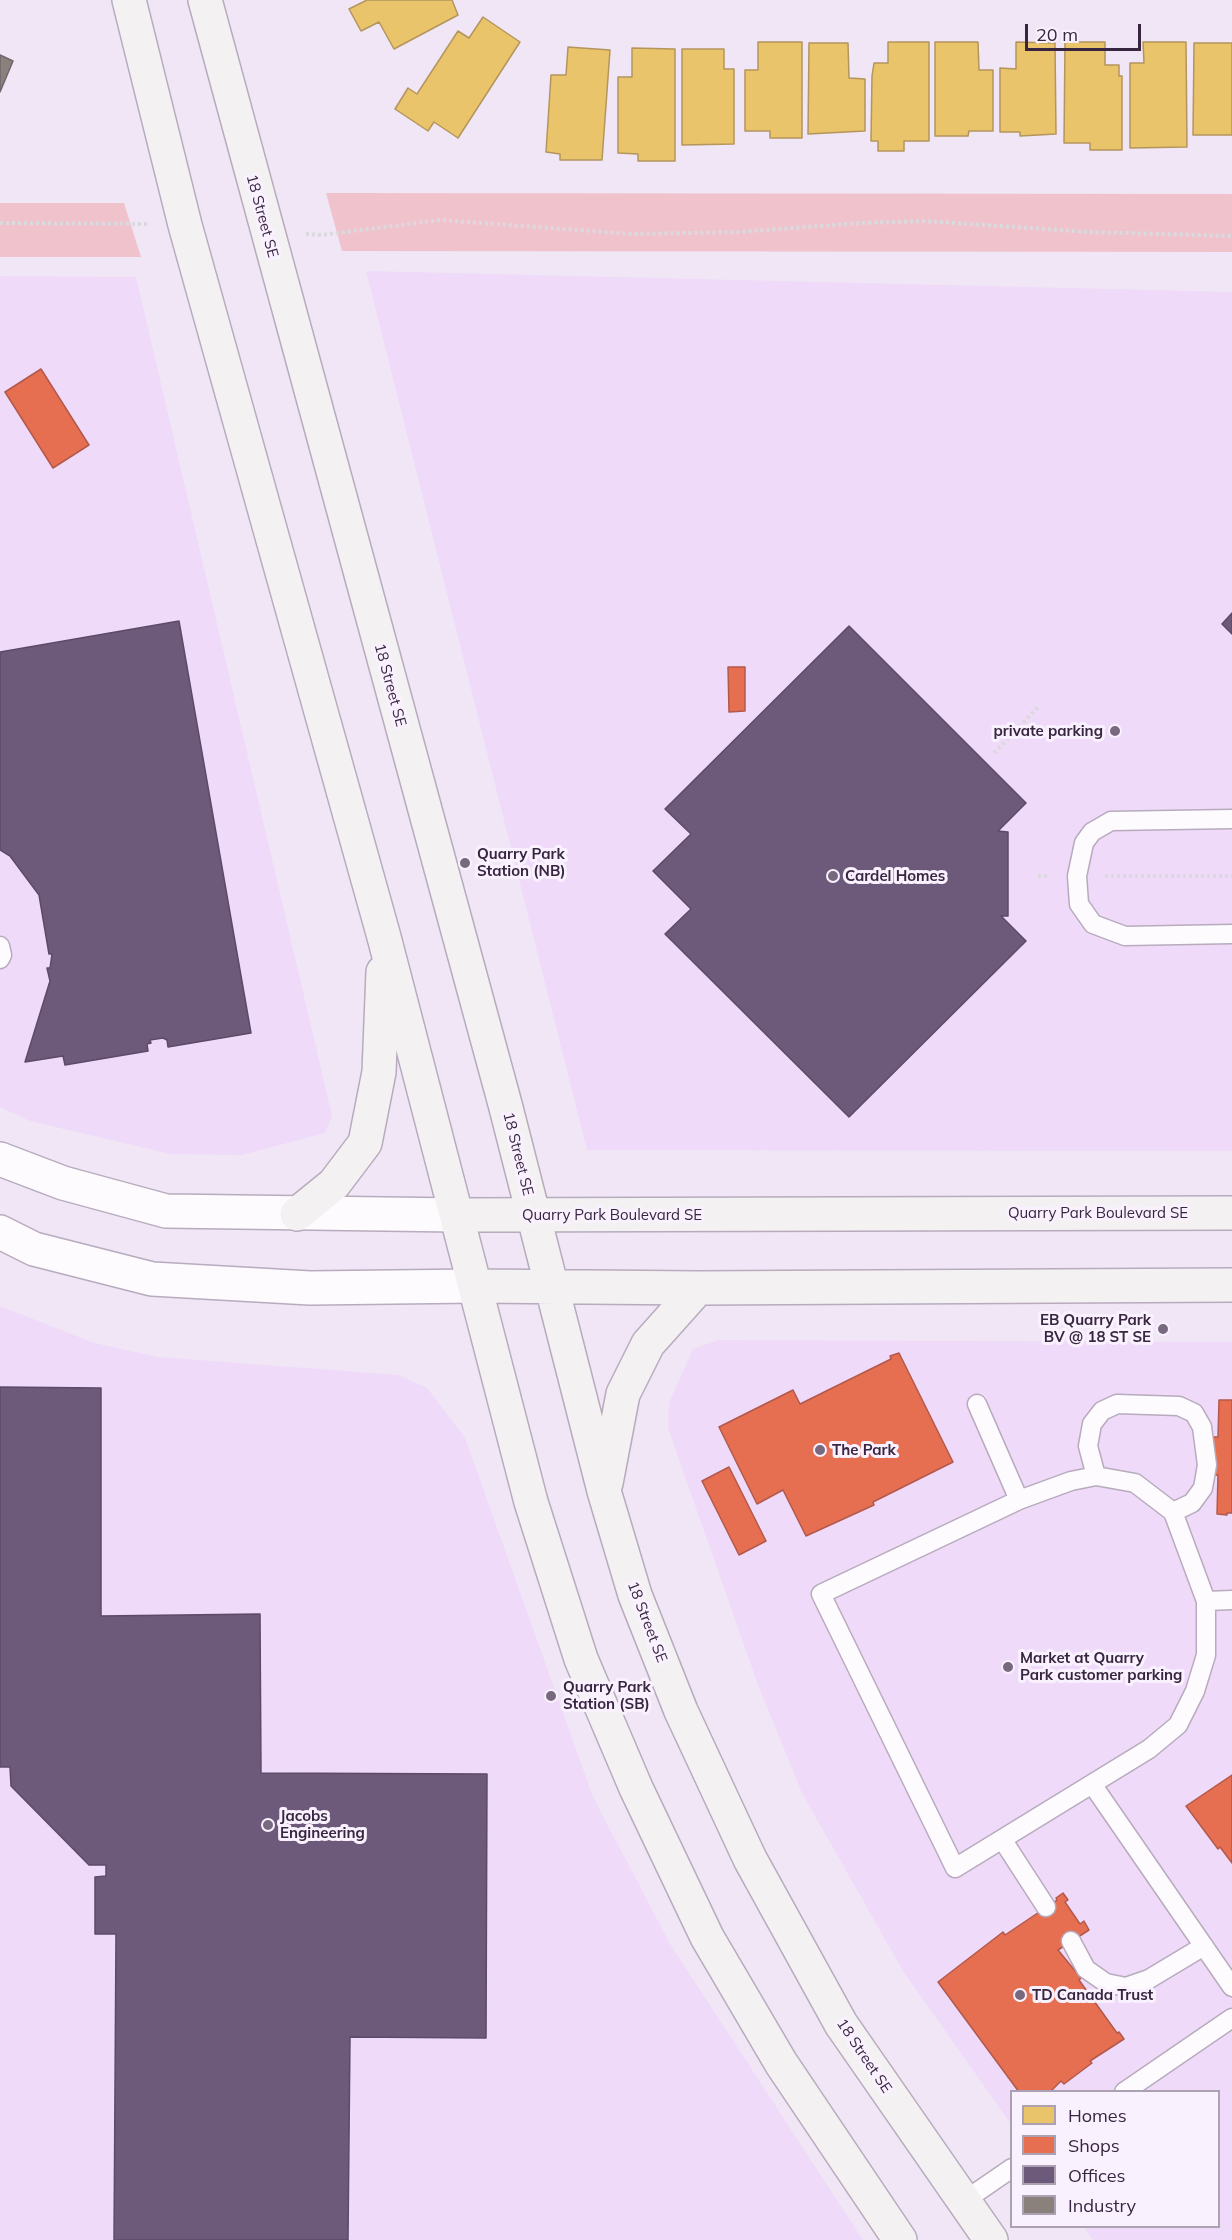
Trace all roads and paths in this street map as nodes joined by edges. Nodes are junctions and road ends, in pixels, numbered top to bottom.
1 (129, 0) edge
2 (206, 0) edge
3 (0, 223) edge
4 (185, 225) junction
5 (266, 230) junction
6 (1232, 236) edge
7 (1038, 707) dead end
8 (994, 753) dead end
9 (1232, 819) edge
10 (1038, 876) dead end
11 (1077, 876) junction
12 (1232, 876) edge
13 (1232, 934) edge
14 (384, 937) junction
15 (0, 946) edge
16 (0, 960) edge
17 (0, 1159) edge
18 (1232, 1213) edge
19 (297, 1214) junction
20 (457, 1215) junction
21 (534, 1216) junction
22 (0, 1232) edge
23 (1232, 1285) edge
24 (476, 1286) junction
25 (551, 1288) junction
26 (698, 1288) junction
27 (977, 1404) dead end
28 (1096, 1476) junction
29 (604, 1491) junction
30 (1019, 1500) junction
31 (1173, 1512) junction
32 (1232, 1600) edge
33 (1206, 1601) junction
34 (1092, 1784) junction
35 (1002, 1839) junction
36 (1046, 1907) dead end
37 (1071, 1941) dead end
38 (1204, 1946) junction
39 (1232, 1987) edge
40 (1232, 2018) edge
41 (1125, 2090) edge
42 (1010, 2169) edge
43 (964, 2201) junction
44 (900, 2240) edge
45 (991, 2240) edge

1 - 4 main road
2 - 5 main road, 18 Street SE
3 - 4 path
4 - 14 main road
5 - 6 path
5 - 21 main road, 18 Street SE
7 - 8 path
9 - 11 lane
10 - 11 path
11 - 12 path
11 - 13 lane
14 - 19 main road
14 - 20 main road
15 - 16 lane
17 - 19 street, Quarry Park Boulevard SE
18 - 21 main road, Quarry Park Boulevard SE
19 - 20 street, Quarry Park Boulevard SE
20 - 21 main road, Quarry Park Boulevard SE
20 - 24 main road
21 - 25 main road, 18 Street SE
22 - 24 street
23 - 26 main road
24 - 25 main road
24 - 44 main road
25 - 26 main road
25 - 29 main road, 18 Street SE
26 - 29 main road
27 - 30 lane
28 - 30 lane
28 - 31 lane
28 - 31 lane
29 - 43 main road, 18 Street SE
30 - 35 lane
31 - 33 lane
32 - 33 lane
33 - 34 lane
34 - 35 lane
34 - 38 lane
35 - 36 lane
37 - 38 lane
38 - 39 lane
40 - 41 lane
42 - 43 lane
43 - 45 main road, 18 Street SE

